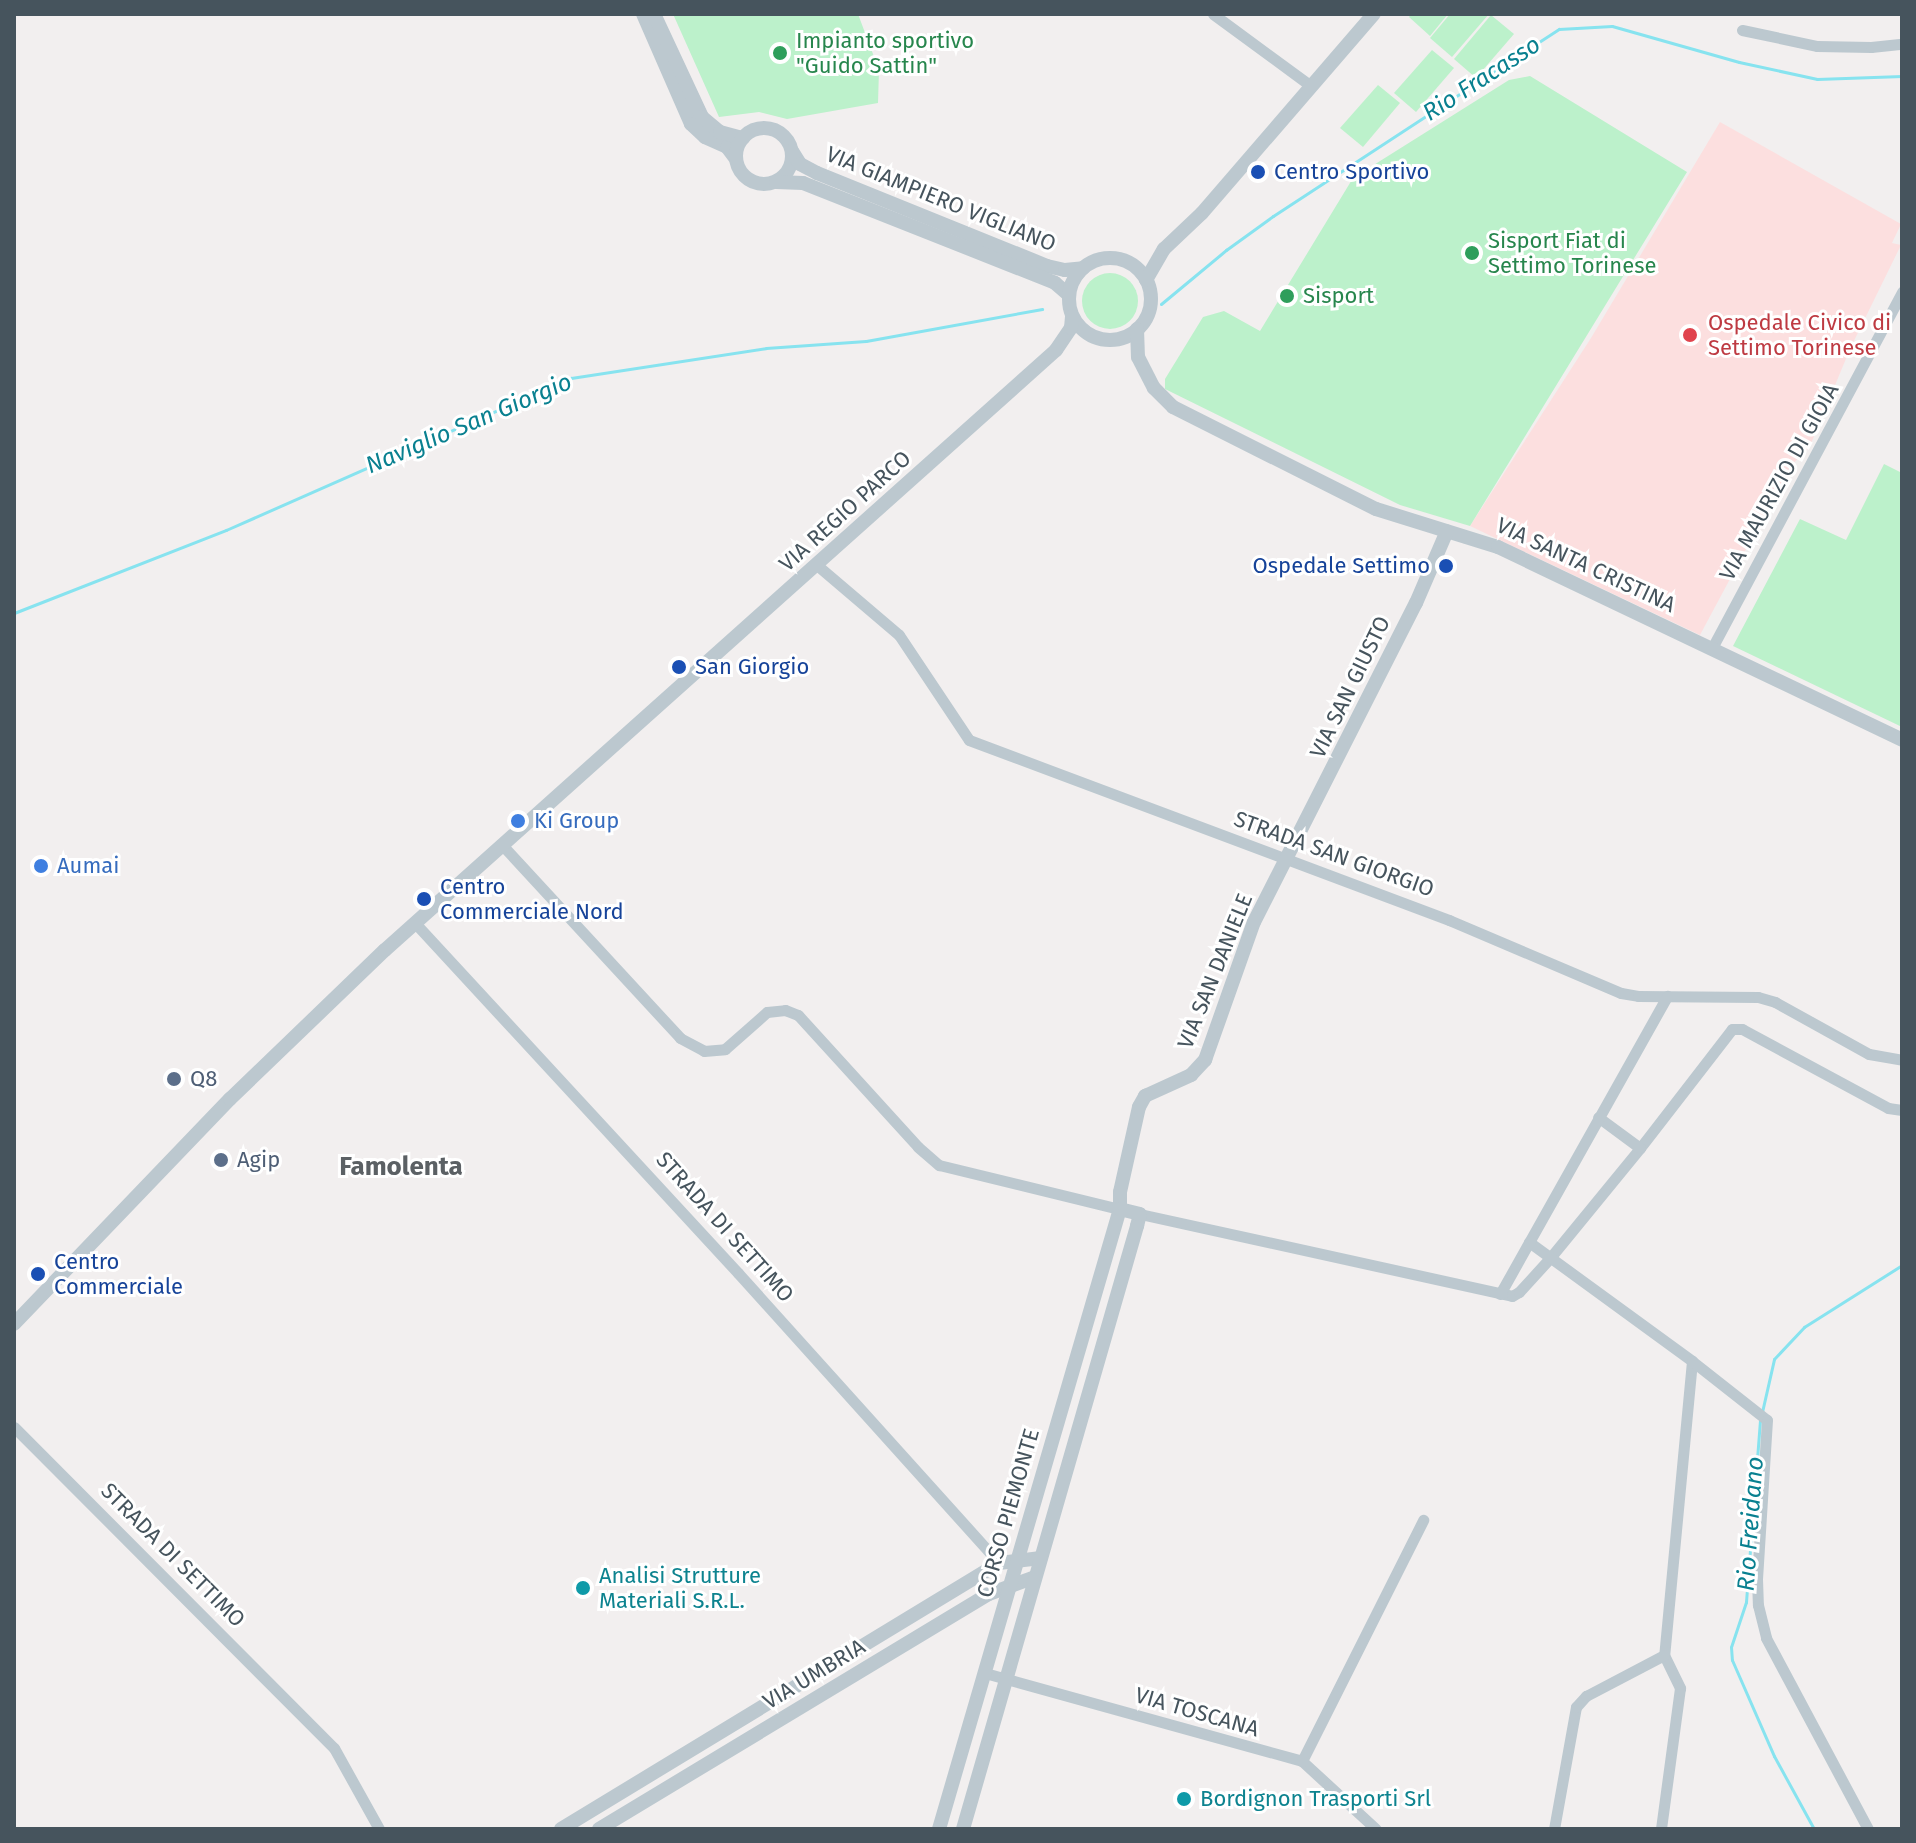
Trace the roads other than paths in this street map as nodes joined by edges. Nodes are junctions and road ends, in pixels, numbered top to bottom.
1 (643, 14) edge
2 (654, 14) edge
3 (1213, 14) edge
4 (1374, 14) edge
5 (1742, 30) dead end
6 (1902, 44) edge
7 (1311, 86) junction
8 (743, 138) junction
9 (792, 151) junction
10 (736, 159) junction
11 (776, 182) junction
12 (1164, 249) junction
13 (1132, 264) junction
14 (1083, 268) junction
15 (1146, 280) junction
16 (1902, 292) edge
17 (1069, 295) junction
18 (1072, 316) junction
19 (1137, 329) junction
20 (1090, 335) junction
21 (1109, 340) junction
22 (1063, 344) junction
23 (1138, 357) junction
24 (1447, 531) junction
25 (818, 566) junction
26 (1712, 648) junction
27 (1902, 740) edge
28 (504, 847) junction
29 (1287, 860) junction
30 (415, 923) junction
31 (1667, 996) junction
32 (1902, 1060) edge
33 (1902, 1110) edge
34 (1598, 1117) junction
35 (1640, 1148) junction
36 (1120, 1209) junction
37 (1140, 1214) junction
38 (1529, 1242) junction
39 (1550, 1258) junction
40 (1500, 1294) junction
41 (1088, 1319) junction
42 (14, 1324) edge
43 (1109, 1325) junction
44 (1692, 1361) junction
45 (14, 1427) edge
46 (1423, 1520) dead end
47 (1041, 1558) junction
48 (1017, 1559) junction
49 (999, 1563) junction
50 (1035, 1577) junction
51 (1010, 1583) junction
52 (885, 1633) junction
53 (898, 1649) junction
54 (1664, 1655) junction
55 (985, 1673) junction
56 (1006, 1679) junction
57 (743, 1721) junction
58 (753, 1737) junction
59 (1302, 1761) junction
60 (649, 1776) junction
61 (659, 1793) junction
62 (379, 1829) edge
63 (561, 1829) edge
64 (599, 1829) edge
65 (939, 1829) edge
66 (963, 1829) edge
67 (1376, 1829) edge
68 (1554, 1829) edge
69 (1661, 1829) edge
70 (1868, 1829) edge

1 - 10 street
2 - 8 street
3 - 7 street
4 - 7 street
5 - 6 street
7 - 12 street
8 - 9 street
8 - 10 street
9 - 11 street
9 - 14 street, VIA GIAMPIERO VIGLIANO
10 - 11 street
11 - 17 street, VIA GIAMPIERO VIGLIANO
12 - 13 street
12 - 15 street
13 - 14 street
13 - 15 street
14 - 17 street
15 - 19 street
16 - 26 street, VIA MAURIZIO DI GIOIA
17 - 18 street
18 - 20 street
18 - 22 street
19 - 21 street
19 - 23 street, VIA SANTA CRISTINA
20 - 21 street
20 - 22 street, VIA REGIO PARCO
21 - 23 street
22 - 25 street, VIA REGIO PARCO
23 - 24 street, VIA SANTA CRISTINA
24 - 26 street, VIA SANTA CRISTINA
24 - 29 street, VIA SAN GIUSTO
25 - 28 street, VIA REGIO PARCO
25 - 29 street, STRADA SAN GIORGIO
26 - 27 street, VIA SANTA CRISTINA
28 - 30 street
28 - 36 street
29 - 31 street, STRADA SAN GIORGIO
29 - 36 street, VIA SAN DANIELE
30 - 42 street
30 - 49 street, STRADA DI SETTIMO
31 - 32 street, STRADA SAN GIORGIO
31 - 34 street
33 - 35 street
34 - 35 street
34 - 38 street
35 - 39 street
36 - 37 street
36 - 41 street, CORSO PIEMONTE
37 - 40 street
37 - 43 street, CORSO PIEMONTE
38 - 39 street
38 - 40 street
39 - 40 street
39 - 44 street
41 - 43 street
41 - 48 street, CORSO PIEMONTE
43 - 47 street, CORSO PIEMONTE
44 - 54 street
44 - 70 street
45 - 62 street, STRADA DI SETTIMO
46 - 59 street
47 - 48 street, VIA UMBRIA
47 - 50 street, CORSO PIEMONTE
48 - 49 street, VIA UMBRIA
48 - 51 street, CORSO PIEMONTE
49 - 52 street, VIA UMBRIA
50 - 51 street, VIA UMBRIA
50 - 56 street, CORSO PIEMONTE
51 - 53 street, VIA UMBRIA
51 - 55 street, CORSO PIEMONTE
52 - 53 street, VIA UMBRIA
52 - 57 street, VIA UMBRIA
53 - 58 street, VIA UMBRIA
54 - 68 street
54 - 69 street
55 - 56 street, VIA TOSCANA
55 - 65 street, CORSO PIEMONTE
56 - 59 street, VIA TOSCANA
56 - 66 street, CORSO PIEMONTE
57 - 58 street, VIA UMBRIA
57 - 60 street, VIA UMBRIA
58 - 61 street, VIA UMBRIA
59 - 67 street, VIA TOSCANA
60 - 61 street
60 - 63 street, VIA UMBRIA
61 - 64 street, VIA UMBRIA

